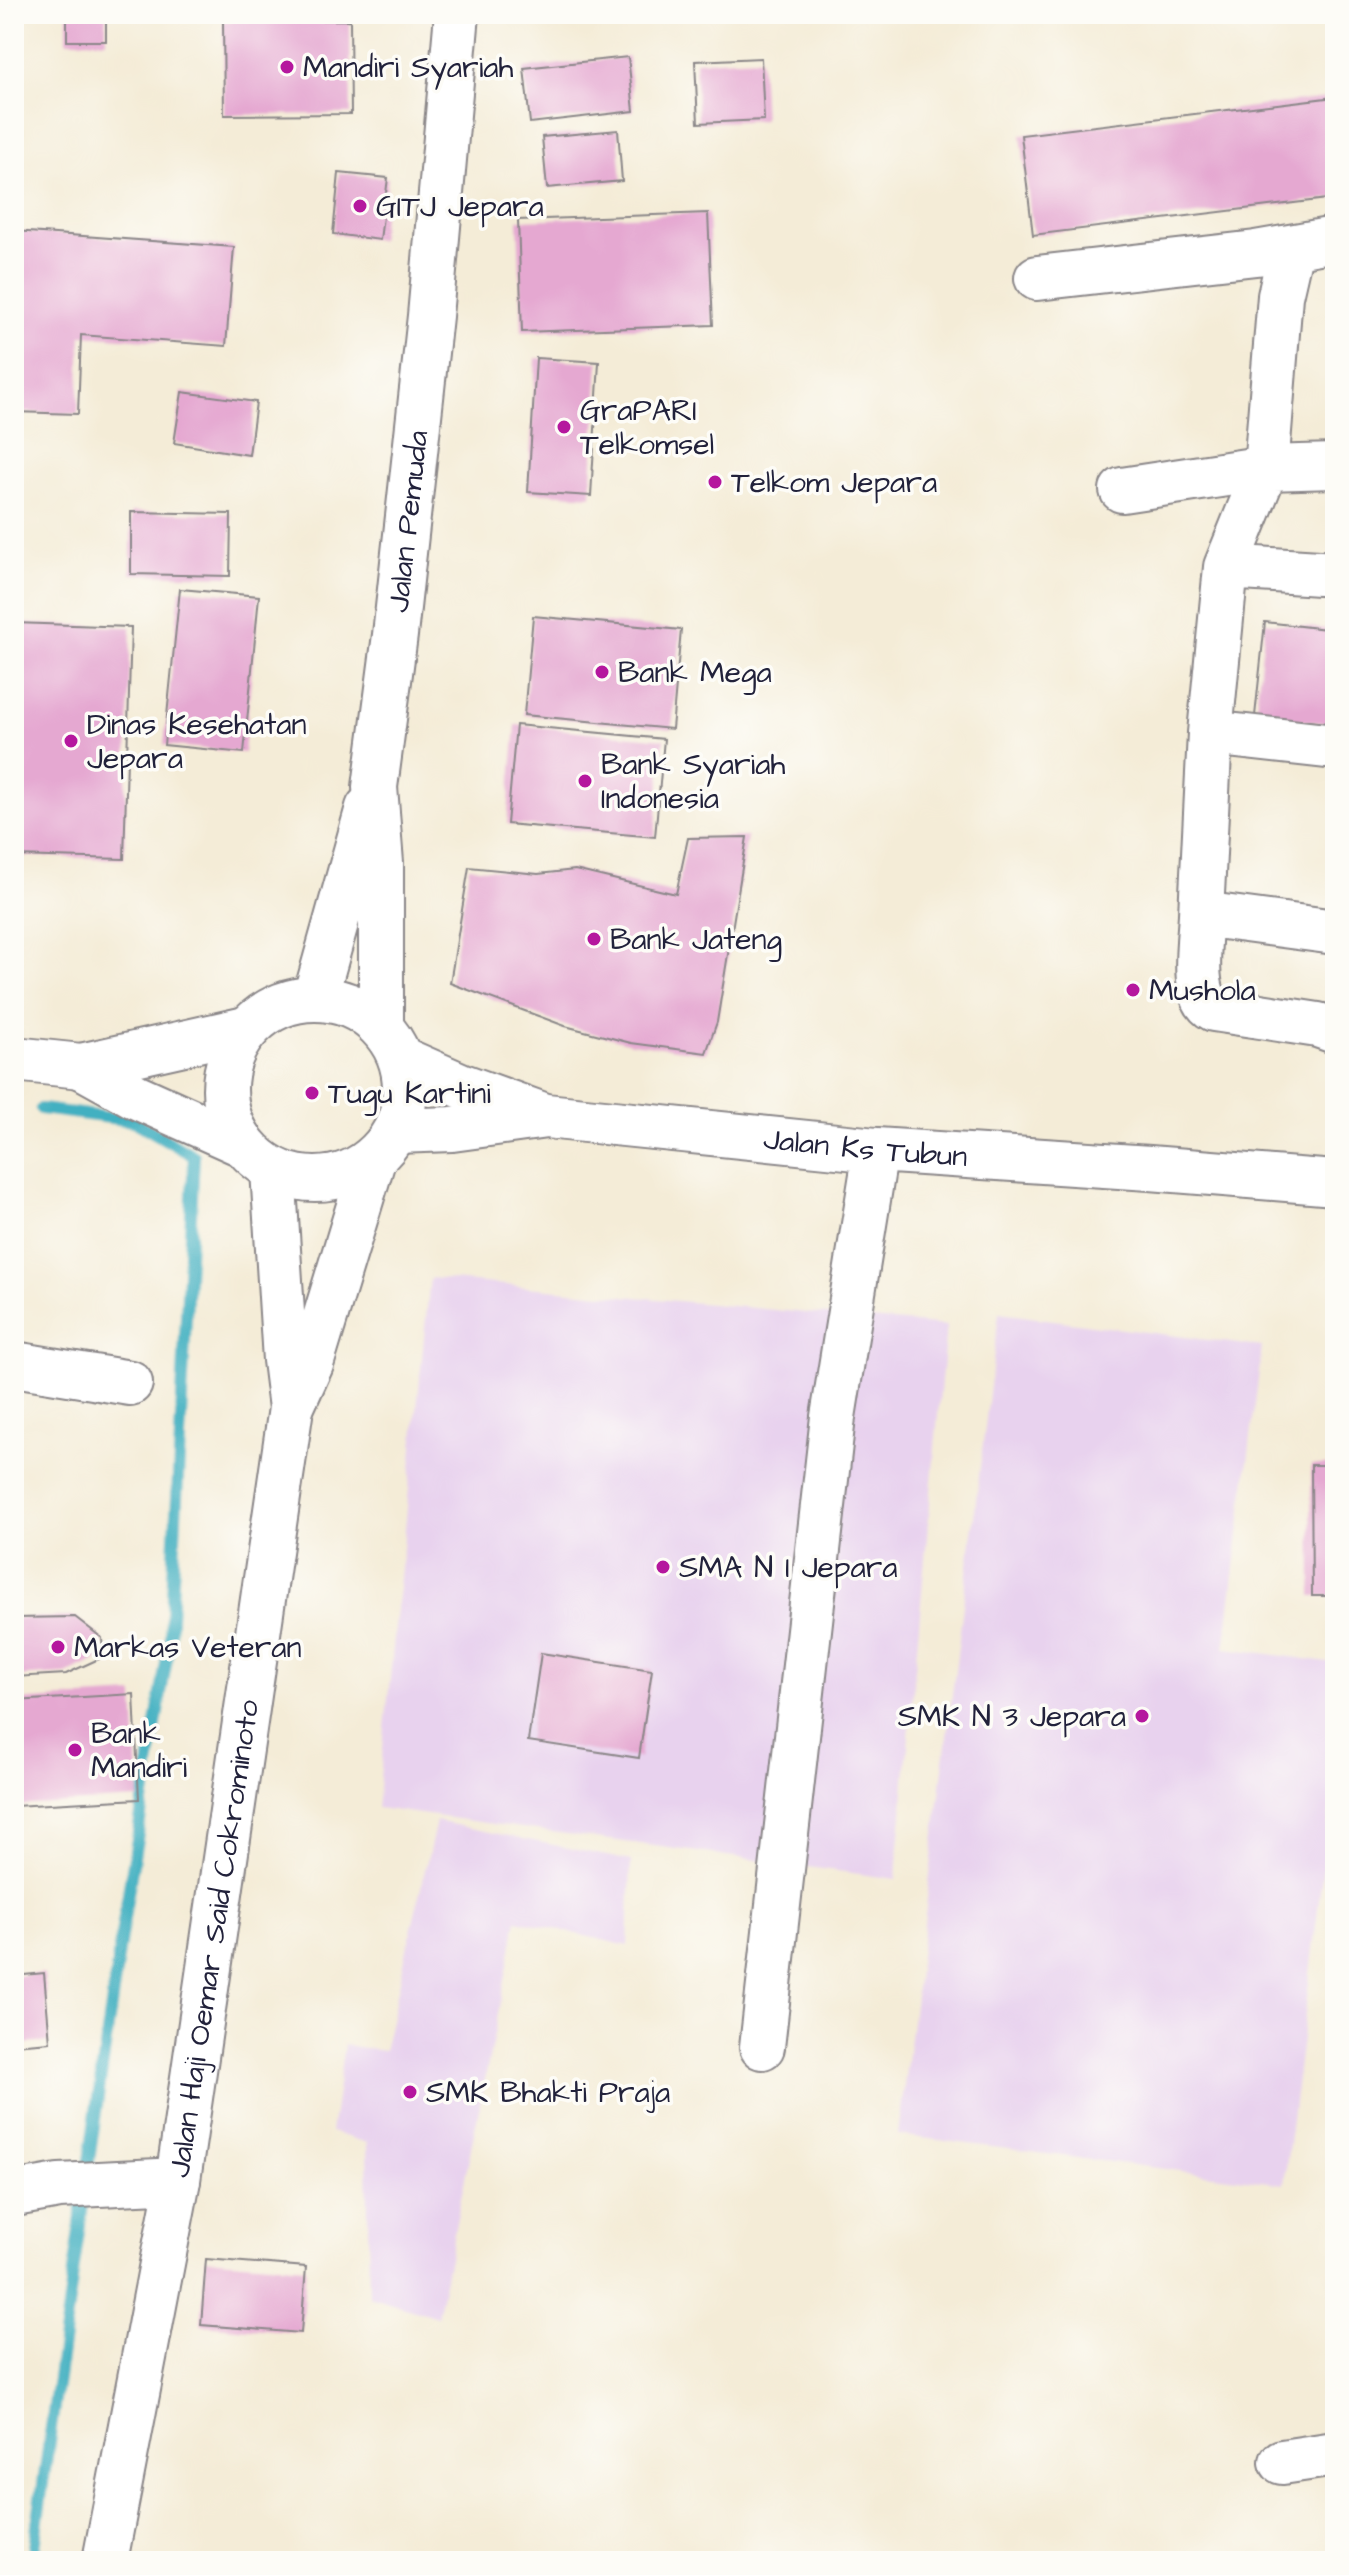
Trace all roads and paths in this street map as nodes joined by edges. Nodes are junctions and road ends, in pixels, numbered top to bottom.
1 (457, 14) edge
2 (1335, 239) edge
3 (1291, 248) junction
4 (1037, 278) dead end
5 (1335, 466) edge
6 (1266, 468) junction
7 (1122, 490) dead end
8 (1226, 567) junction
9 (1335, 574) edge
10 (1210, 733) junction
11 (1335, 747) edge
12 (375, 787) junction
13 (1201, 914) junction
14 (1335, 932) edge
15 (315, 998) junction
16 (246, 1029) junction
17 (1335, 1031) edge
18 (391, 1043) junction
19 (14, 1063) edge
20 (81, 1066) junction
21 (546, 1116) junction
22 (385, 1146) junction
23 (876, 1150) junction
24 (258, 1157) junction
25 (1335, 1183) edge
26 (14, 1364) edge
27 (130, 1383) dead end
28 (291, 1408) junction
29 (762, 2047) dead end
30 (178, 2180) junction
31 (14, 2194) edge
32 (1335, 2454) edge
33 (1282, 2462) dead end
34 (105, 2561) edge

1 - 12 main road, Jalan Pemuda
2 - 3 main road
3 - 4 main road
3 - 6 main road
5 - 6 main road
6 - 7 main road
6 - 8 main road
8 - 9 main road
8 - 10 main road
10 - 11 main road
10 - 13 main road
12 - 15 main road
12 - 18 main road, Jalan Pemuda
13 - 14 main road
13 - 17 main road
15 - 16 main road
15 - 18 main road
16 - 20 main road
16 - 24 main road
18 - 21 main road
18 - 22 main road
19 - 20 main road
20 - 24 main road
21 - 22 main road, Jalan Ks Tubun
21 - 23 main road, Jalan Ks Tubun
22 - 24 main road
22 - 28 main road
23 - 25 main road, Jalan Ks Tubun
23 - 29 main road
24 - 28 main road, Jalan Haji Oemar Said Cokrominoto
26 - 27 main road
28 - 30 main road, Jalan Haji Oemar Said Cokrominoto
30 - 31 main road
30 - 34 main road, Jalan Haji Oemar Said Cokrominoto
32 - 33 main road

